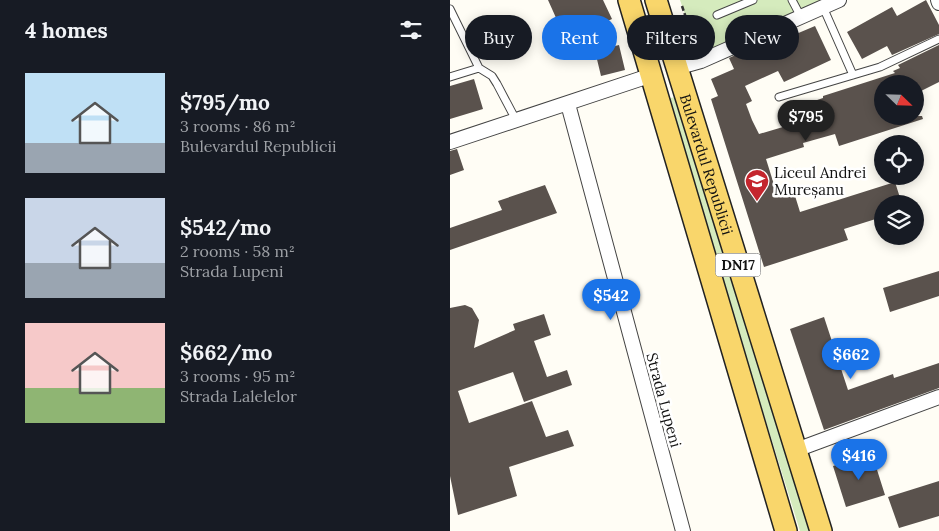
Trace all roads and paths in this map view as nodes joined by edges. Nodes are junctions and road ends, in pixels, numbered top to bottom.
1 (629, 0) edge
2 (656, 0) edge
3 (753, 0) edge
4 (792, 0) edge
5 (839, 0) edge
6 (676, 3) edge
7 (823, 7) junction
8 (450, 9) edge
9 (717, 15) dead end
10 (801, 17) junction
11 (939, 39) edge
12 (701, 61) junction
13 (479, 68) junction
14 (676, 68) junction
15 (652, 75) junction
16 (853, 75) junction
17 (450, 76) edge
18 (779, 96) dead end
19 (568, 104) junction
20 (516, 121) junction
21 (450, 142) edge
22 (939, 397) edge
23 (796, 450) junction
24 (683, 531) edge
25 (786, 531) edge
26 (820, 531) edge

1 - 15 main road, Bulevardul Republicii / DN17
2 - 14 main road, Bulevardul Republicii / DN17
3 - 9 lane
4 - 10 lane
5 - 7 street
6 - 12 path
6 - 14 main road
7 - 10 street
7 - 16 lane
8 - 13 lane
10 - 12 street
11 - 16 lane
12 - 14 street
13 - 17 lane
13 - 20 lane
14 - 23 main road, Bulevardul Republicii / DN17
15 - 19 street
15 - 25 main road, Bulevardul Republicii / DN17
16 - 18 lane
19 - 20 street
19 - 24 street, Strada Lupeni
20 - 21 street
22 - 23 street
23 - 26 main road, Bulevardul Republicii / DN17

